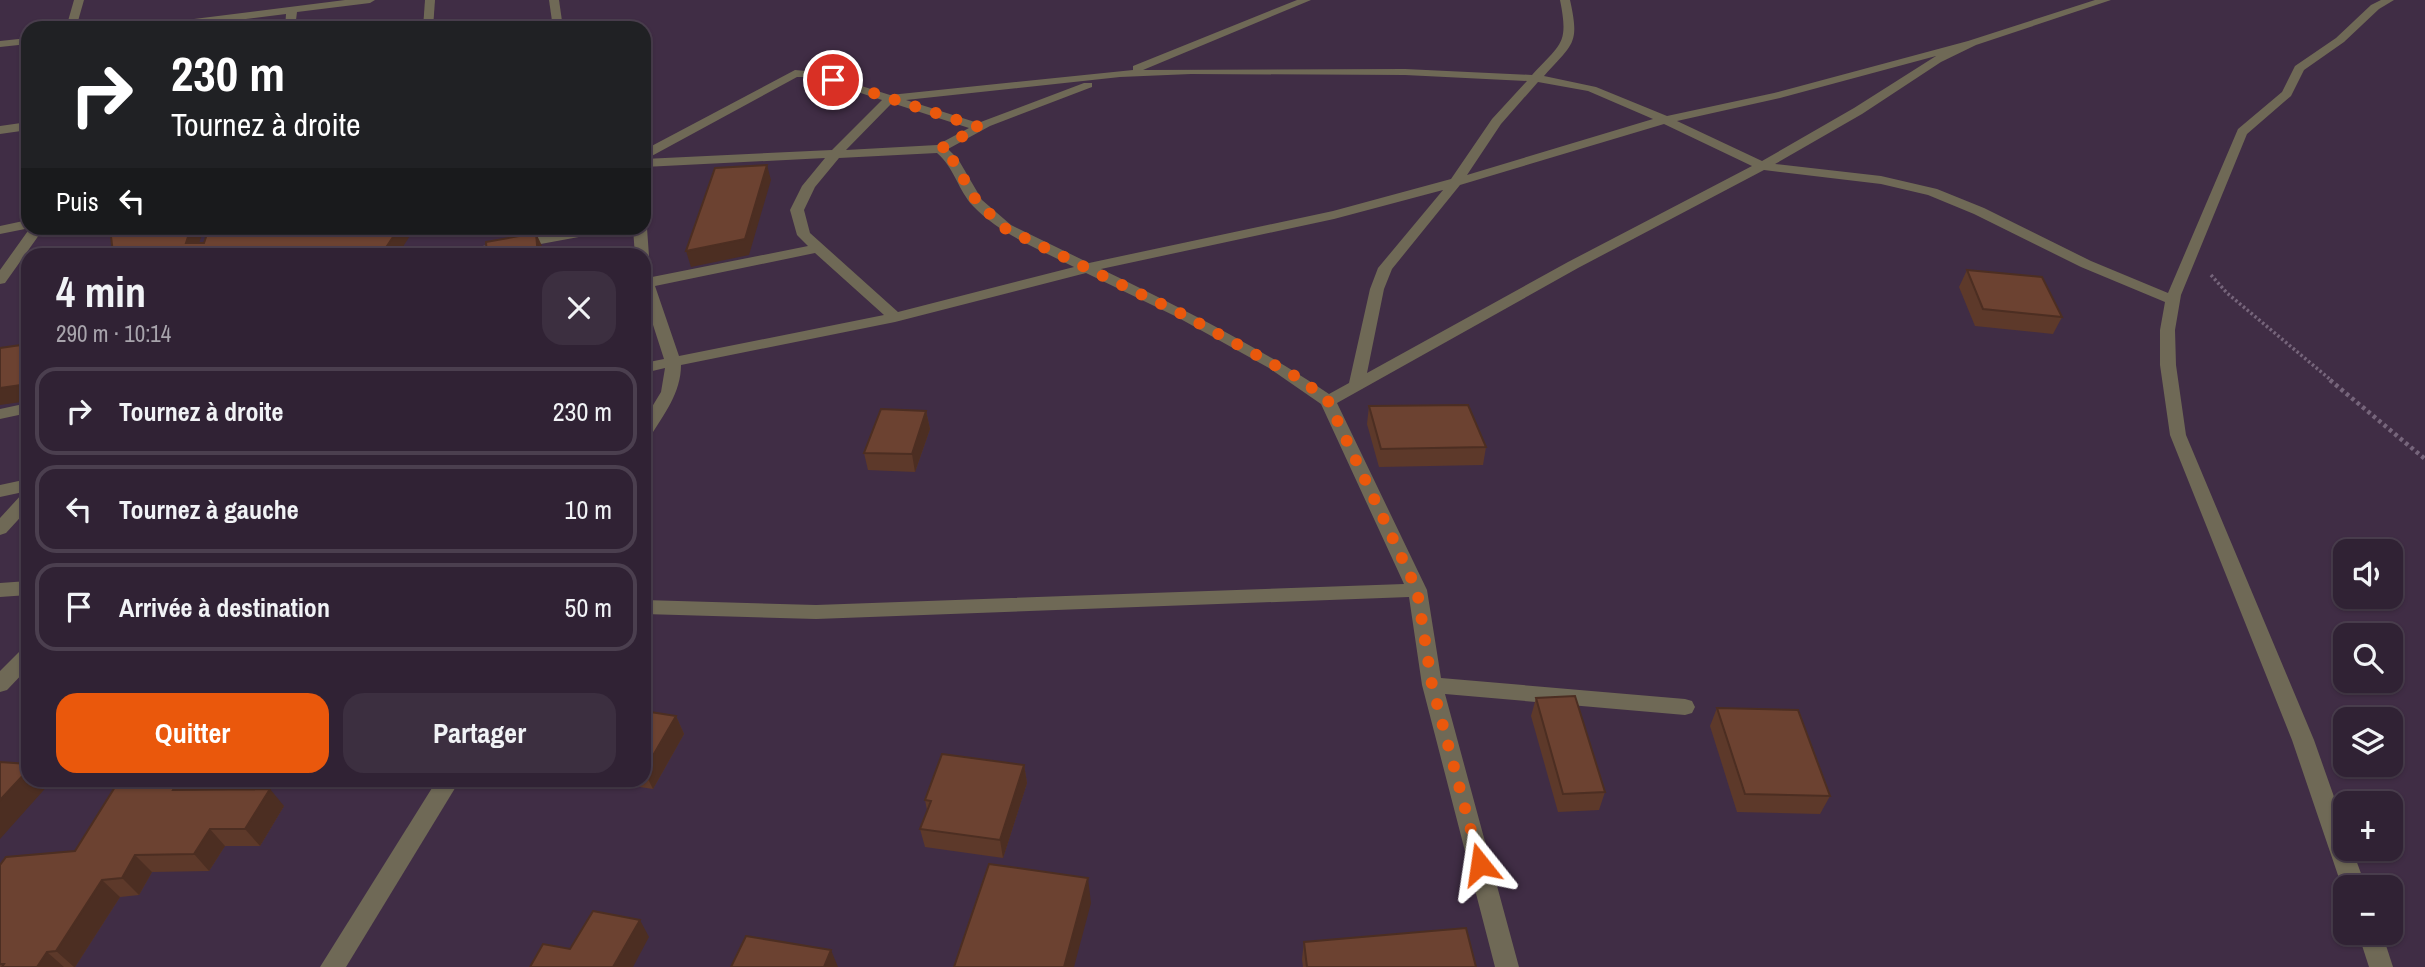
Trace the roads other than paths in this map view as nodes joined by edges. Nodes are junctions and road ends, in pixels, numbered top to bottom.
1 (79, 0) edge
2 (265, 0) edge
3 (370, 0) edge
4 (430, 0) edge
5 (554, 0) edge
6 (1306, 0) edge
7 (1565, 0) edge
8 (2106, 0) edge
9 (2389, 0) edge
10 (292, 10) junction
11 (272, 13) junction
12 (73, 21) edge
13 (205, 21) edge
14 (291, 21) edge
15 (428, 21) edge
16 (557, 21) edge
17 (21, 42) edge
18 (1972, 43) junction
19 (0, 44) edge
20 (1120, 74) junction
21 (1536, 78) junction
22 (891, 98) junction
23 (1665, 120) junction
24 (21, 126) edge
25 (979, 127) junction
26 (0, 130) edge
27 (940, 149) junction
28 (651, 151) edge
29 (835, 154) junction
30 (651, 163) edge
31 (1762, 166) junction
32 (1456, 182) junction
33 (21, 226) edge
34 (0, 230) edge
35 (567, 235) edge
36 (493, 248) edge
37 (817, 248) junction
38 (21, 250) edge
39 (1090, 268) junction
40 (651, 276) edge
41 (0, 280) edge
42 (651, 295) edge
43 (2173, 300) junction
44 (895, 317) junction
45 (673, 363) junction
46 (651, 367) edge
47 (1356, 387) junction
48 (1328, 401) junction
49 (21, 410) edge
50 (0, 414) edge
51 (651, 421) edge
52 (21, 486) edge
53 (0, 491) edge
54 (21, 506) edge
55 (0, 529) edge
56 (21, 588) edge
57 (0, 590) edge
58 (1417, 590) junction
59 (651, 607) edge
60 (21, 662) edge
61 (0, 684) edge
62 (1432, 685) junction
63 (1685, 707) dead end
64 (445, 787) edge
65 (2350, 875) edge
66 (2374, 945) edge
67 (332, 967) edge
68 (1507, 967) edge
69 (2381, 967) edge

1 - 12 street
2 - 11 street
3 - 10 street
4 - 15 street
5 - 16 street
6 - 20 street
7 - 21 street
8 - 18 street
9 - 43 street
10 - 11 street
10 - 14 street
11 - 13 street
17 - 19 street
18 - 23 street
18 - 31 street
20 - 21 street
20 - 22 street
20 - 25 street
21 - 23 street
21 - 32 street
22 - 25 street
22 - 28 street
22 - 29 street
23 - 31 street
23 - 32 street
24 - 26 street
25 - 27 street
27 - 29 street
27 - 39 street
29 - 30 street
29 - 37 street
31 - 43 street
31 - 47 street
32 - 39 street
32 - 47 street
33 - 34 street
35 - 36 street
37 - 40 street
37 - 44 street
38 - 41 street
39 - 44 street
39 - 48 street
42 - 45 street
43 - 65 street
44 - 45 street
45 - 46 street
45 - 51 street
47 - 48 street
48 - 58 street
49 - 50 street
52 - 53 street
54 - 55 street
56 - 57 street
58 - 59 street
58 - 62 street
60 - 61 street
62 - 63 street
62 - 68 street
64 - 67 street
66 - 69 street

